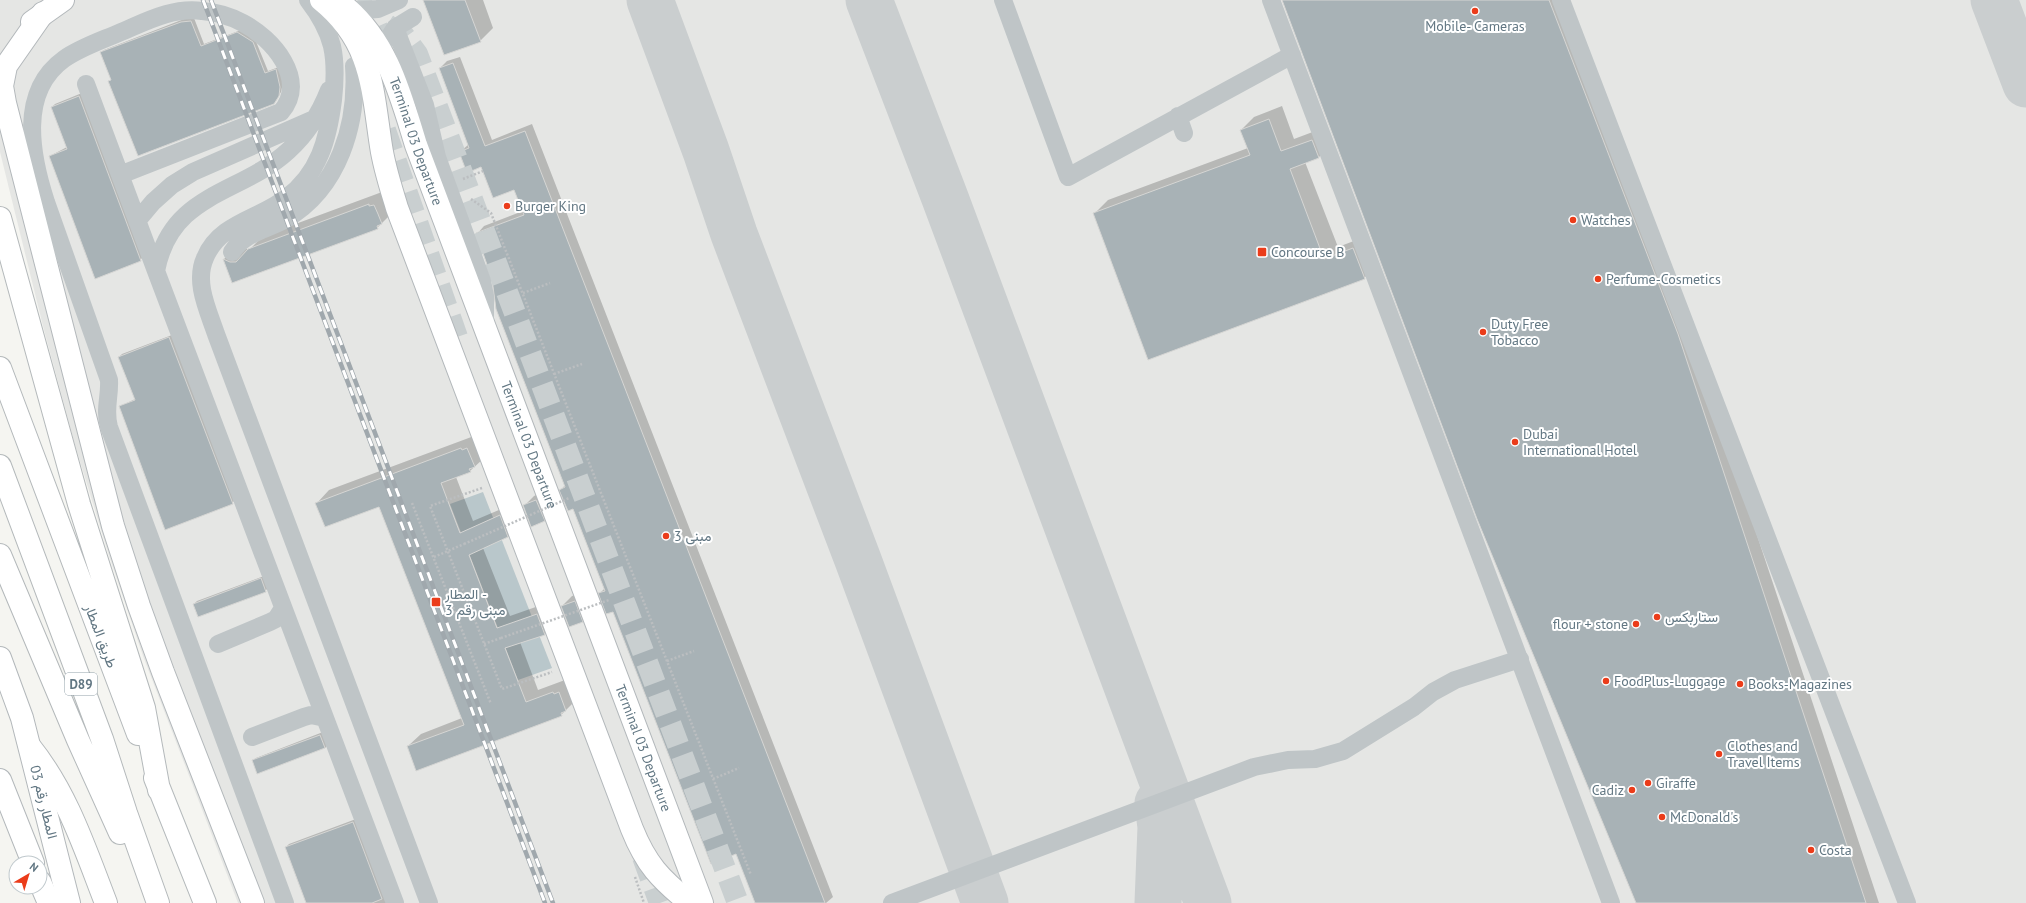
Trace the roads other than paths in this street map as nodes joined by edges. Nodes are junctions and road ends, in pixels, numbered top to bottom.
1 (63, 0) edge
2 (308, 0) edge
3 (321, 0) edge
4 (399, 0) edge
5 (1003, 0) edge
6 (1271, 0) edge
7 (1561, 0) edge
8 (341, 3) edge
9 (43, 13) junction
10 (413, 16) dead end
11 (395, 28) junction
12 (0, 49) edge
13 (384, 55) junction
14 (1292, 55) junction
15 (354, 66) dead end
16 (335, 67) junction
17 (86, 84) dead end
18 (1178, 116) junction
19 (315, 118) junction
20 (1184, 133) dead end
21 (120, 175) junction
22 (0, 218) edge
23 (136, 221) junction
24 (232, 252) dead end
25 (156, 271) junction
26 (485, 326) junction
27 (0, 368) edge
28 (0, 466) edge
29 (0, 555) edge
30 (283, 608) junction
31 (218, 644) dead end
32 (0, 658) edge
33 (1520, 659) junction
34 (325, 718) junction
35 (252, 737) dead end
36 (30, 747) junction
37 (0, 780) edge
38 (159, 790) junction
39 (30, 855) edge
40 (155, 895) edge
41 (69, 903) edge
42 (106, 903) edge
43 (204, 903) edge
44 (253, 903) edge
45 (285, 903) edge
46 (395, 903) edge
47 (429, 903) edge
48 (690, 903) edge
49 (702, 903) edge
50 (892, 903) edge
51 (1611, 903) edge
52 (1907, 903) edge

1 - 9 main road
2 - 16 lane
3 - 48 main road
4 - 8 lane
5 - 18 lane
6 - 14 lane
7 - 52 lane
8 - 13 main road, Terminal 03 Departure
9 - 12 main road
9 - 44 main road
10 - 11 lane
11 - 13 lane
11 - 26 lane
13 - 26 main road, Terminal 03 Departure
14 - 18 lane
14 - 33 lane
15 - 24 lane
16 - 19 lane
16 - 47 lane
17 - 21 lane
18 - 20 lane
19 - 23 lane
19 - 25 lane
21 - 23 lane
21 - 45 lane
22 - 38 main road
23 - 25 lane
25 - 30 lane
26 - 49 main road, Terminal 03 Departure
27 - 38 main road, طريق المطار / D89
28 - 40 main road, D89
29 - 40 main road
30 - 31 lane
30 - 34 lane
32 - 36 main road, المطار رقم 03
33 - 50 lane
33 - 51 lane
34 - 35 lane
34 - 46 lane
36 - 41 main road, المطار رقم 03
36 - 42 main road
37 - 39 main road
38 - 43 main road, طريق المطار / D89

